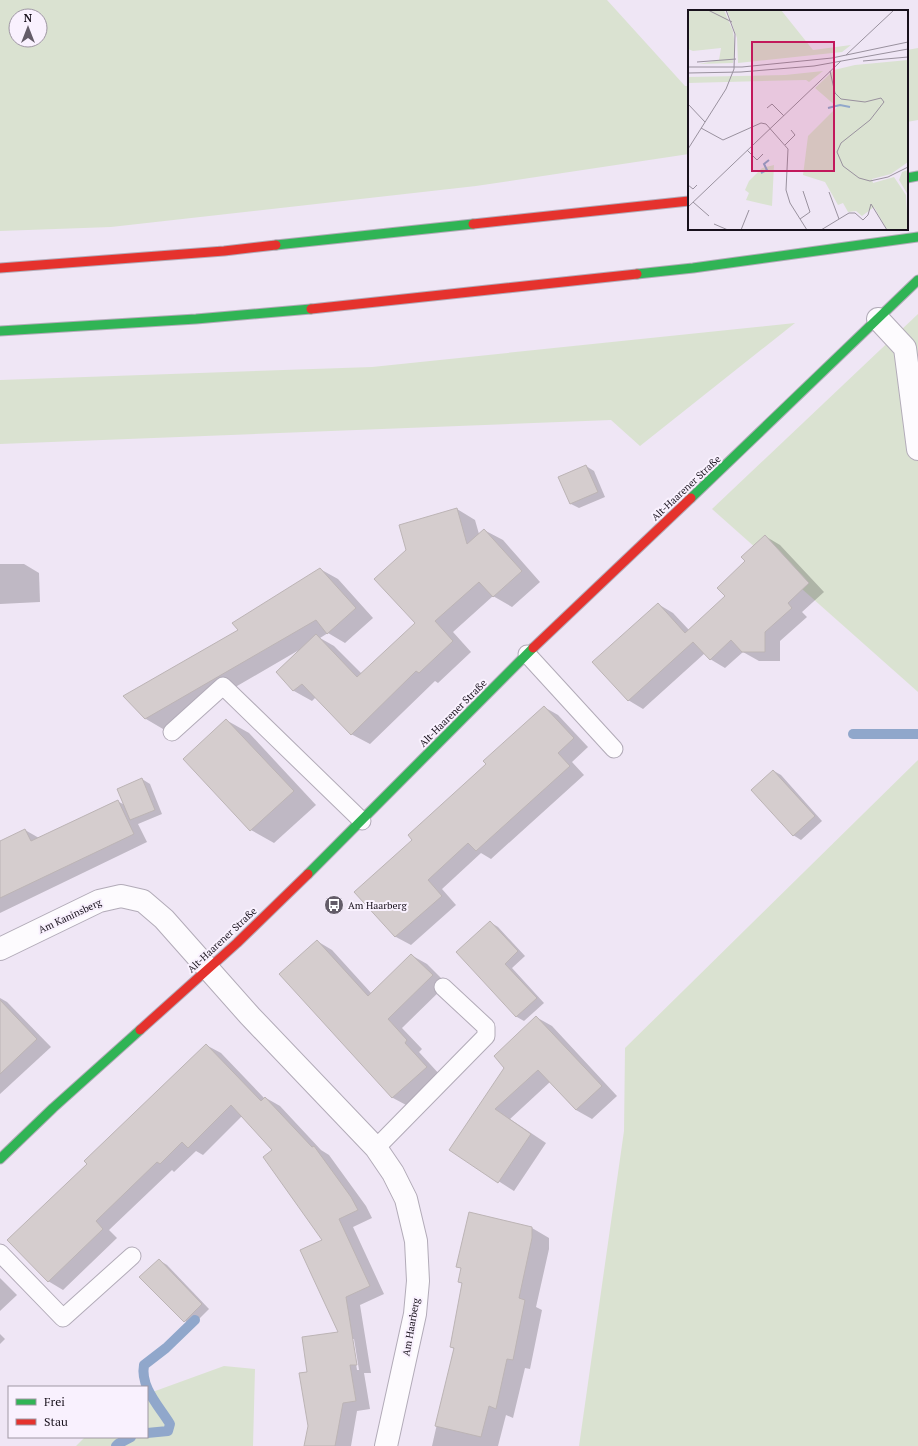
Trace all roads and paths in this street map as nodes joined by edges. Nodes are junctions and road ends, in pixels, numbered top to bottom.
1 (918, 176) edge
2 (908, 178) edge
3 (688, 201) edge
4 (918, 237) edge
5 (0, 268) edge
6 (918, 280) edge
7 (878, 319) junction
8 (0, 331) edge
9 (918, 449) edge
10 (527, 654) junction
11 (172, 732) dead end
12 (614, 749) dead end
13 (362, 821) junction
14 (0, 949) edge
15 (208, 970) junction
16 (443, 987) dead end
17 (376, 1148) junction
18 (0, 1159) edge
19 (0, 1253) edge
20 (132, 1256) dead end
21 (386, 1446) edge

1 - 2 main road
3 - 5 main road
4 - 8 main road
6 - 7 main road, Alt-Haarener Straße
7 - 9 street
7 - 10 main road, Alt-Haarener Straße
10 - 12 lane
10 - 13 main road, Alt-Haarener Straße
11 - 13 lane
13 - 15 main road, Alt-Haarener Straße
14 - 15 street, Am Kaninsberg
15 - 17 street, Am Haarberg
15 - 18 main road, Alt-Haarener Straße
16 - 17 lane
17 - 21 street, Am Haarberg
19 - 20 lane

